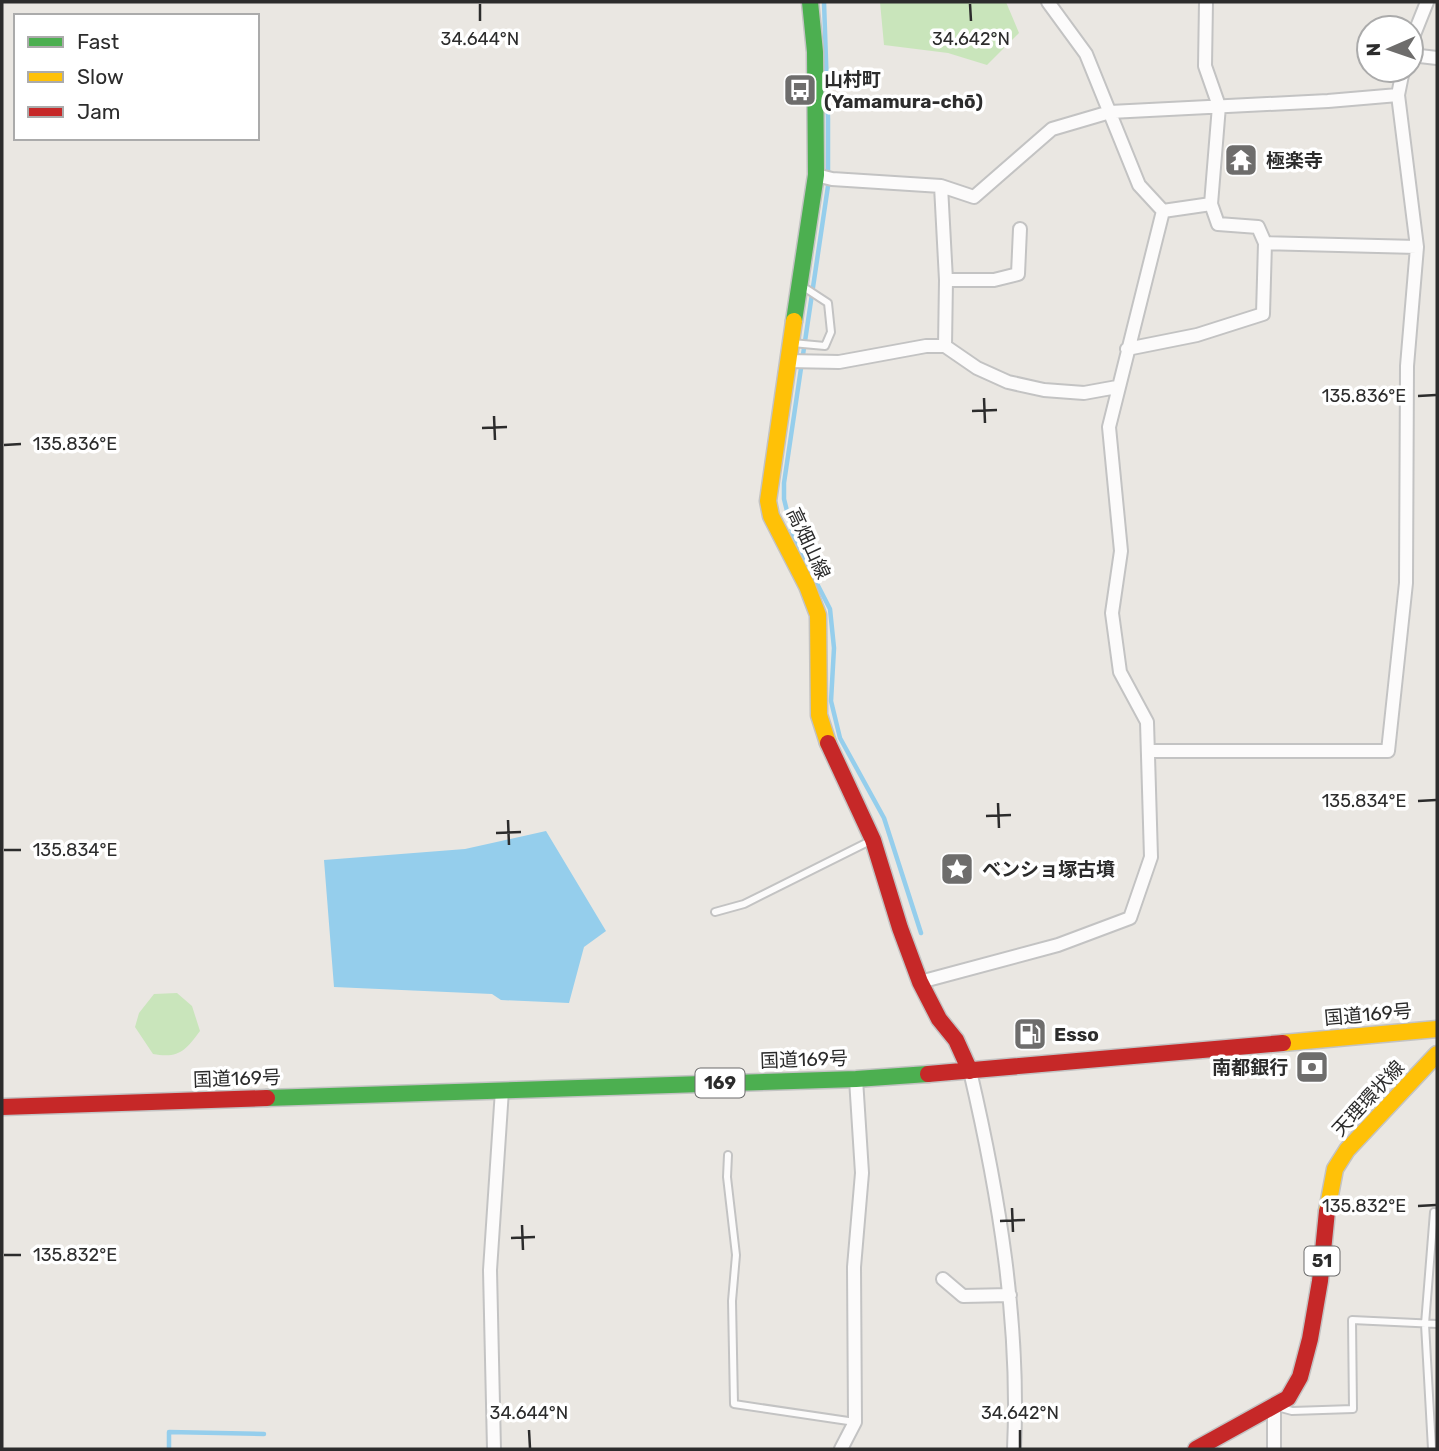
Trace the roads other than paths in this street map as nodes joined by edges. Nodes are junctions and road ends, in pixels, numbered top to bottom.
1 (810, 2) edge
2 (1048, 2) edge
3 (1206, 2) edge
4 (1400, 84) edge
5 (1398, 94) junction
6 (1219, 106) junction
7 (1110, 112) junction
8 (824, 177) junction
9 (941, 186) junction
10 (1212, 204) junction
11 (1163, 211) junction
12 (1020, 229) dead end
13 (1265, 243) junction
14 (1417, 247) junction
15 (946, 280) junction
16 (800, 285) junction
17 (792, 343) junction
18 (945, 346) junction
19 (1127, 349) junction
20 (788, 361) junction
21 (1117, 387) junction
22 (1148, 751) junction
23 (873, 839) junction
24 (715, 912) dead end
25 (920, 982) junction
26 (1437, 1029) edge
27 (1437, 1054) edge
28 (970, 1071) junction
29 (856, 1079) junction
30 (502, 1090) junction
31 (2, 1107) edge
32 (728, 1155) dead end
33 (1434, 1212) dead end
34 (943, 1279) dead end
35 (1010, 1295) junction
36 (1425, 1324) junction
37 (1437, 1324) edge
38 (1274, 1405) junction
39 (855, 1422) junction
40 (494, 1449) edge
41 (841, 1449) edge
42 (1014, 1449) edge
43 (1196, 1449) edge
44 (1274, 1449) edge
45 (1432, 1449) edge

1 - 8 main road, 高畑山線
2 - 7 street
3 - 6 street
4 - 5 street
5 - 6 street
5 - 14 street
6 - 7 street
6 - 10 street
7 - 9 street
7 - 11 street
8 - 9 street
8 - 16 main road, 高畑山線
9 - 15 street
10 - 11 street
10 - 13 street
11 - 19 street
12 - 15 street
13 - 14 street
13 - 19 street
14 - 22 street
15 - 18 street
16 - 17 main road, 高畑山線
16 - 17 lane
17 - 20 main road, 高畑山線
18 - 20 street
18 - 21 street
19 - 21 street
20 - 23 main road, 高畑山線
21 - 22 street
22 - 25 street
23 - 24 lane
23 - 25 main road, 高畑山線
25 - 28 main road, 高畑山線
26 - 28 main road, 国道169号 / 169
27 - 38 main road, 天理環状線 / 51
28 - 29 main road, 国道169号 / 169
28 - 35 street
29 - 30 main road, 国道169号 / 169
29 - 39 street
30 - 31 main road, 国道169号 / 169
30 - 40 street
32 - 39 lane
33 - 36 lane
34 - 35 street
35 - 42 street
36 - 37 lane
36 - 38 lane
36 - 45 lane
38 - 43 main road, 天理環状線 / 51
38 - 44 street
39 - 41 street

